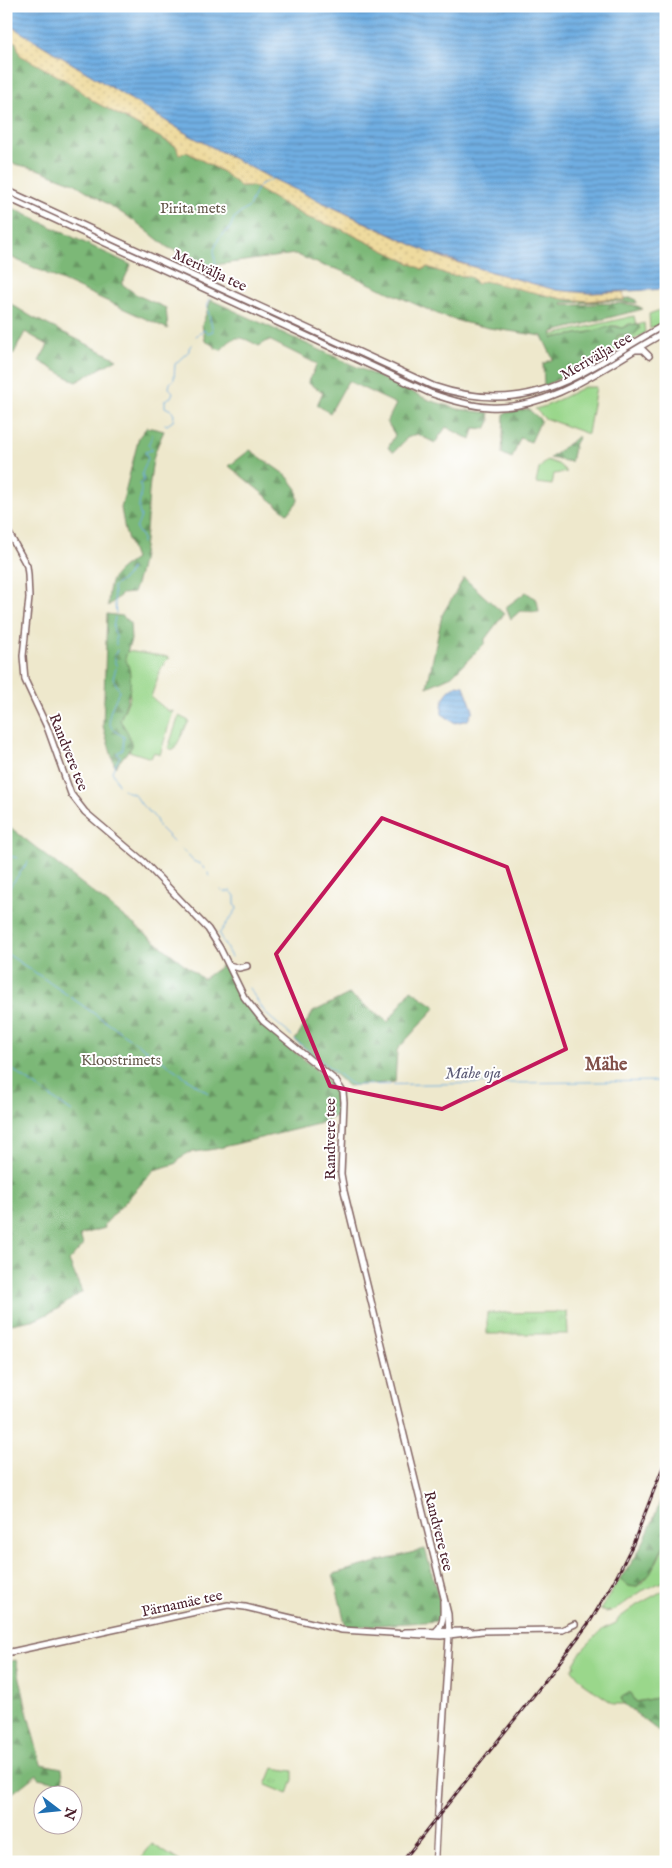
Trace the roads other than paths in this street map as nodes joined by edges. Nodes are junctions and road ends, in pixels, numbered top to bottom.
1 (6, 190) edge
2 (6, 197) edge
3 (146, 254) junction
4 (134, 257) junction
5 (666, 324) edge
6 (666, 332) edge
7 (631, 352) junction
8 (649, 356) dead end
9 (403, 372) junction
10 (395, 377) junction
11 (6, 528) edge
12 (228, 965) junction
13 (246, 966) dead end
14 (442, 1594) junction
15 (575, 1624) dead end
16 (437, 1631) junction
17 (392, 1632) junction
18 (449, 1633) junction
19 (6, 1653) edge
20 (438, 1803) joint
21 (435, 1862) edge

1 - 3 main road, Merivälja tee
2 - 4 main road, Merivälja tee
3 - 4 main road
3 - 9 main road, Merivälja tee
4 - 10 main road, Merivälja tee
5 - 9 main road, Merivälja tee
6 - 7 main road, Merivälja tee
7 - 8 main road
7 - 10 main road, Merivälja tee
9 - 10 main road
11 - 12 main road, Randvere tee
12 - 13 main road
12 - 14 main road, Randvere tee
14 - 16 main road
14 - 18 main road, Randvere tee
15 - 18 main road, Pärnamäe tee
16 - 17 main road, Pärnamäe tee
16 - 18 main road, Pärnamäe tee
17 - 18 main road, Pärnamäe tee
17 - 19 main road, Pärnamäe tee
18 - 20 main road, Randvere tee
20 - 21 street, Randvere tee

